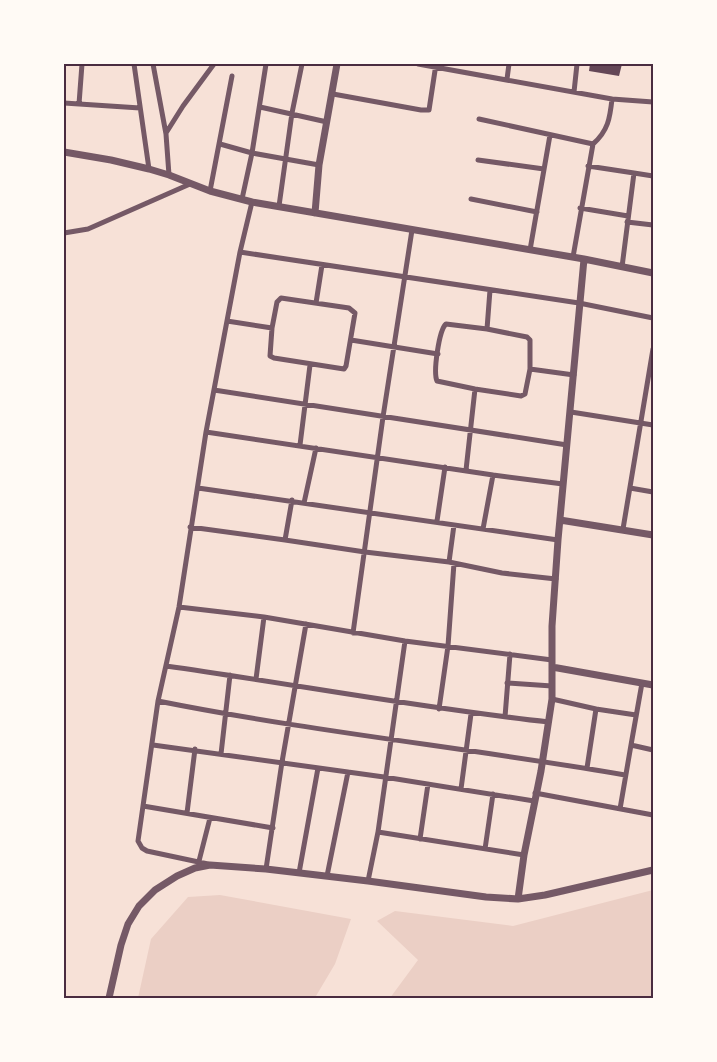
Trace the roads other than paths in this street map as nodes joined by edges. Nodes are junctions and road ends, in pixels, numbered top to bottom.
1 (82, 64) edge
2 (134, 64) edge
3 (152, 64) edge
4 (214, 64) edge
5 (266, 64) edge
6 (302, 64) edge
7 (337, 64) edge
8 (418, 64) edge
9 (509, 64) edge
10 (577, 64) edge
11 (436, 65) edge
12 (232, 76) dead end
13 (507, 80) junction
14 (574, 92) junction
15 (333, 94) junction
16 (612, 99) junction
17 (653, 102) edge
18 (64, 103) edge
19 (79, 104) junction
20 (260, 107) junction
21 (140, 108) junction
22 (292, 113) junction
23 (479, 119) dead end
24 (327, 122) junction
25 (166, 134) junction
26 (550, 135) junction
27 (220, 144) junction
28 (593, 144) junction
29 (64, 152) edge
30 (252, 153) junction
31 (285, 159) junction
32 (478, 160) dead end
33 (319, 165) junction
34 (588, 166) junction
35 (150, 169) junction
36 (544, 169) junction
37 (634, 173) junction
38 (169, 175) junction
39 (653, 176) edge
40 (190, 184) junction
41 (210, 191) junction
42 (471, 199) dead end
43 (242, 200) junction
44 (252, 202) junction
45 (279, 206) junction
46 (580, 208) junction
47 (537, 212) junction
48 (314, 213) junction
49 (628, 219) junction
50 (653, 225) edge
51 (412, 230) junction
52 (64, 233) edge
53 (530, 250) junction
54 (240, 252) junction
55 (572, 258) junction
56 (584, 259) junction
57 (322, 265) junction
58 (622, 267) junction
59 (653, 273) edge
60 (406, 276) junction
61 (490, 290) junction
62 (316, 303) junction
63 (579, 303) junction
64 (653, 318) edge
65 (227, 321) junction
66 (272, 328) junction
67 (486, 329) junction
68 (351, 340) junction
69 (394, 346) junction
70 (653, 349) edge
71 (438, 354) junction
72 (310, 365) junction
73 (530, 370) junction
74 (574, 375) junction
75 (475, 389) junction
76 (214, 390) junction
77 (305, 405) junction
78 (571, 412) junction
79 (383, 417) junction
80 (641, 423) junction
81 (653, 425) edge
82 (470, 430) junction
83 (206, 432) junction
84 (567, 445) junction
85 (300, 446) junction
86 (316, 448) junction
87 (378, 457) junction
88 (445, 467) junction
89 (466, 470) junction
90 (493, 475) junction
91 (564, 484) junction
92 (198, 488) junction
93 (630, 488) junction
94 (653, 492) edge
95 (292, 500) junction
96 (304, 503) junction
97 (370, 512) junction
98 (560, 520) junction
99 (437, 521) junction
100 (454, 525) junction
101 (190, 527) junction
102 (483, 529) junction
103 (623, 529) junction
104 (653, 535) edge
105 (286, 540) junction
106 (558, 540) junction
107 (365, 552) junction
108 (452, 563) junction
109 (556, 579) junction
110 (179, 607) junction
111 (264, 617) junction
112 (306, 624) junction
113 (353, 633) junction
114 (405, 641) junction
115 (448, 646) junction
116 (510, 654) junction
117 (552, 664) junction
118 (166, 666) junction
119 (230, 675) junction
120 (256, 679) junction
121 (642, 683) junction
122 (507, 684) junction
123 (294, 685) junction
124 (653, 685) edge
125 (552, 686) junction
126 (552, 699) junction
127 (158, 701) junction
128 (397, 701) junction
129 (439, 709) junction
130 (596, 709) junction
131 (226, 714) junction
132 (472, 714) junction
133 (636, 716) junction
134 (504, 717) junction
135 (548, 722) junction
136 (288, 725) junction
137 (391, 738) junction
138 (153, 745) junction
139 (631, 745) junction
140 (195, 750) junction
141 (466, 750) junction
142 (653, 750) edge
143 (221, 754) junction
144 (542, 760) junction
145 (282, 762) junction
146 (318, 768) junction
147 (587, 768) junction
148 (348, 772) junction
149 (625, 775) junction
150 (384, 777) junction
151 (428, 784) junction
152 (461, 788) junction
153 (493, 794) junction
154 (535, 797) junction
155 (143, 806) junction
156 (620, 809) junction
157 (187, 813) junction
158 (653, 814) edge
159 (210, 818) junction
160 (273, 828) junction
161 (378, 832) junction
162 (420, 839) junction
163 (485, 849) junction
164 (524, 855) junction
165 (199, 862) junction
166 (210, 865) junction
167 (266, 869) junction
168 (653, 870) edge
169 (300, 873) junction
170 (327, 876) junction
171 (368, 881) junction
172 (518, 899) junction
173 (109, 998) edge

1 - 19 street
2 - 21 street
3 - 25 street
4 - 25 street
5 - 20 street
6 - 22 street
7 - 15 street
8 - 11 street
9 - 13 street
10 - 14 street
11 - 13 street
11 - 15 street
12 - 27 street
13 - 14 street
14 - 16 street
15 - 24 street
16 - 17 street
16 - 28 street
18 - 19 street
19 - 21 street
20 - 22 street
20 - 30 street
21 - 35 street
22 - 24 street
22 - 31 street
23 - 26 street
24 - 33 street
25 - 38 street
26 - 28 street
26 - 36 street
27 - 30 street
27 - 41 street
28 - 34 street
29 - 35 street
30 - 31 street
30 - 43 street
31 - 33 street
31 - 45 street
32 - 36 street
33 - 48 street
34 - 37 street
34 - 46 street
35 - 38 street
36 - 47 street
37 - 39 street
37 - 49 street
38 - 40 street
40 - 41 street
40 - 52 street
41 - 43 street
42 - 47 street
43 - 44 street
44 - 45 street
44 - 54 street
45 - 48 street
46 - 49 street
46 - 55 street
47 - 53 street
48 - 51 street
49 - 50 street
49 - 58 street
51 - 53 street
51 - 60 street
53 - 55 street
54 - 57 street
54 - 65 street
55 - 56 street
56 - 58 street
56 - 63 street
57 - 60 street
57 - 62 street
58 - 59 street
60 - 61 street
60 - 69 street
61 - 63 street
61 - 67 street
62 - 66 street
62 - 68 street
63 - 64 street
63 - 74 street
65 - 66 street
65 - 76 street
66 - 72 street
67 - 71 street
67 - 73 street
68 - 69 street
68 - 72 street
69 - 71 street
69 - 79 street
70 - 80 street
71 - 75 street
72 - 77 street
73 - 74 street
73 - 75 street
74 - 78 street
75 - 82 street
76 - 77 street
76 - 83 street
77 - 79 street
77 - 85 street
78 - 80 street
78 - 84 street
79 - 82 street
79 - 87 street
80 - 81 street
80 - 93 street
82 - 84 street
82 - 89 street
83 - 85 street
83 - 92 street
84 - 91 street
85 - 86 street
86 - 87 street
86 - 96 street
87 - 88 street
87 - 97 street
88 - 89 street
88 - 99 street
89 - 90 street
90 - 91 street
90 - 102 street
91 - 98 street
92 - 95 street
92 - 101 street
93 - 94 street
93 - 103 street
95 - 96 street
95 - 105 street
96 - 97 street
97 - 99 street
97 - 107 street
98 - 103 street
98 - 106 street
99 - 100 street
100 - 102 street
100 - 108 street
101 - 105 street
101 - 110 street
102 - 106 street
103 - 104 street
105 - 107 street
106 - 109 street
107 - 108 street
107 - 113 street
108 - 109 street
108 - 115 street
109 - 117 street
110 - 111 street
110 - 118 street
111 - 112 street
111 - 120 street
112 - 113 street
112 - 123 street
113 - 114 street
114 - 115 street
114 - 128 street
115 - 116 street
115 - 129 street
116 - 117 street
116 - 122 street
117 - 121 street
117 - 125 street
118 - 119 street
118 - 127 street
119 - 120 street
119 - 131 street
120 - 123 street
121 - 124 street
121 - 133 street
122 - 125 street
122 - 134 street
123 - 128 street
123 - 136 street
125 - 126 street
126 - 130 street
126 - 135 street
127 - 131 street
127 - 138 street
128 - 129 street
128 - 137 street
129 - 132 street
130 - 133 street
130 - 147 street
131 - 136 street
131 - 143 street
132 - 134 street
132 - 141 street
133 - 139 street
134 - 135 street
135 - 144 street
136 - 137 street
136 - 145 street
137 - 141 street
137 - 150 street
138 - 140 street
138 - 155 street
139 - 142 street
139 - 149 street
140 - 143 street
140 - 157 street
141 - 144 street
141 - 152 street
143 - 145 street
144 - 147 street
144 - 154 street
145 - 146 street
145 - 160 street
146 - 148 street
146 - 169 street
147 - 149 street
148 - 150 street
148 - 170 street
149 - 156 street
150 - 151 street
150 - 161 street
151 - 152 street
151 - 162 street
152 - 153 street
153 - 154 street
153 - 163 street
154 - 156 street
154 - 164 street
155 - 157 street
155 - 165 street
156 - 158 street
157 - 159 street
159 - 160 street
159 - 165 street
160 - 167 street
161 - 162 street
161 - 171 street
162 - 163 street
163 - 164 street
164 - 172 street
165 - 166 street
166 - 167 street
166 - 173 street
167 - 169 street
168 - 172 street
169 - 170 street
170 - 171 street
171 - 172 street

